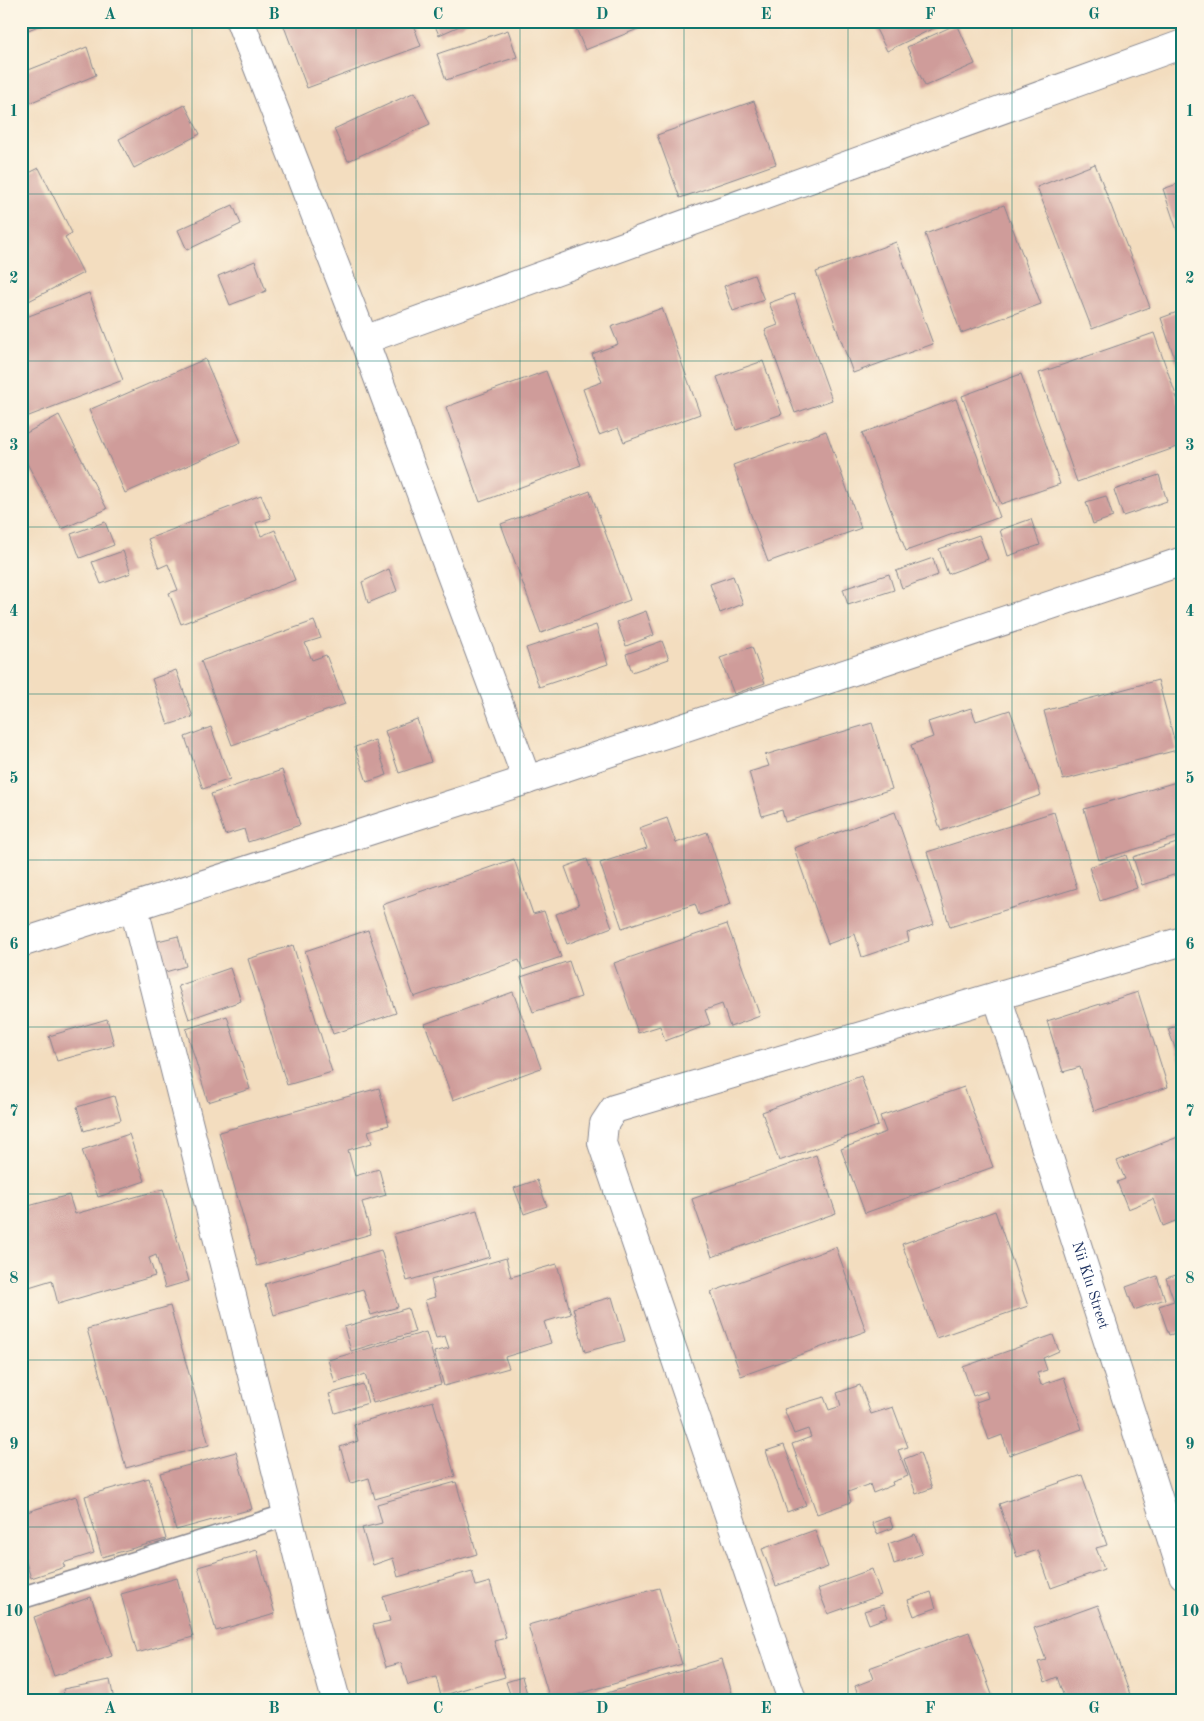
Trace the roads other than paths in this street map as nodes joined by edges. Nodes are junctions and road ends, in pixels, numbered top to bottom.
1 (240, 21) edge
2 (1183, 44) edge
3 (364, 340) junction
4 (1183, 561) edge
5 (527, 780) junction
6 (134, 908) junction
7 (1183, 940) edge
8 (21, 943) edge
9 (997, 996) junction
10 (287, 1515) junction
11 (1183, 1575) edge
12 (21, 1598) edge
13 (336, 1700) edge
14 (792, 1700) edge

1 - 3 street
2 - 3 street
3 - 5 street
4 - 5 street
5 - 6 street
6 - 8 street
6 - 10 street
7 - 9 street
9 - 11 street, Nii Klu Street
9 - 14 street
10 - 12 lane
10 - 13 street

